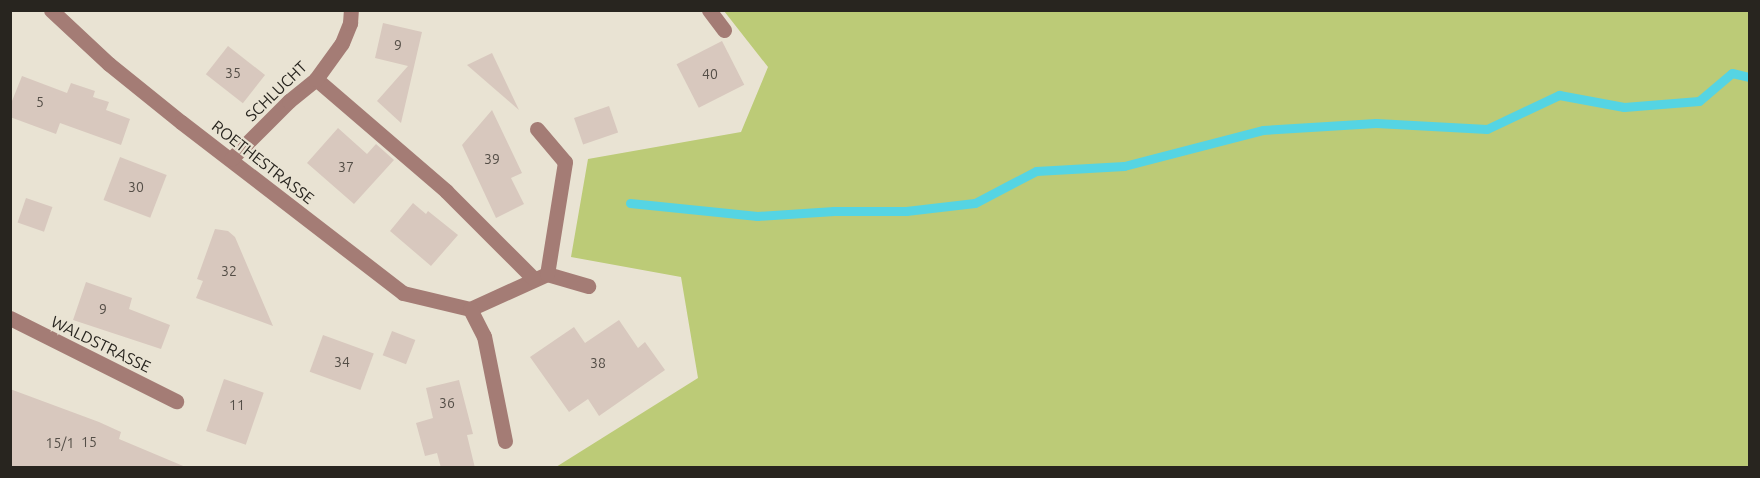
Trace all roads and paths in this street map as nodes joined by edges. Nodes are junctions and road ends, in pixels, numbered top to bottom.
1 (51, 10) edge
2 (351, 10) edge
3 (709, 10) edge
4 (723, 30) dead end
5 (316, 79) junction
6 (537, 129) dead end
7 (231, 159) junction
8 (540, 276) junction
9 (588, 286) dead end
10 (470, 309) junction
11 (10, 318) edge
12 (176, 401) dead end
13 (505, 441) dead end

1 - 7 street, ROETHESTRASSE
2 - 5 street, SCHLUCHT
3 - 4 street
5 - 7 street, SCHLUCHT
5 - 8 street
6 - 8 street
7 - 10 street, ROETHESTRASSE
8 - 9 street
8 - 10 street
10 - 13 street
11 - 12 street, WALDSTRASSE

